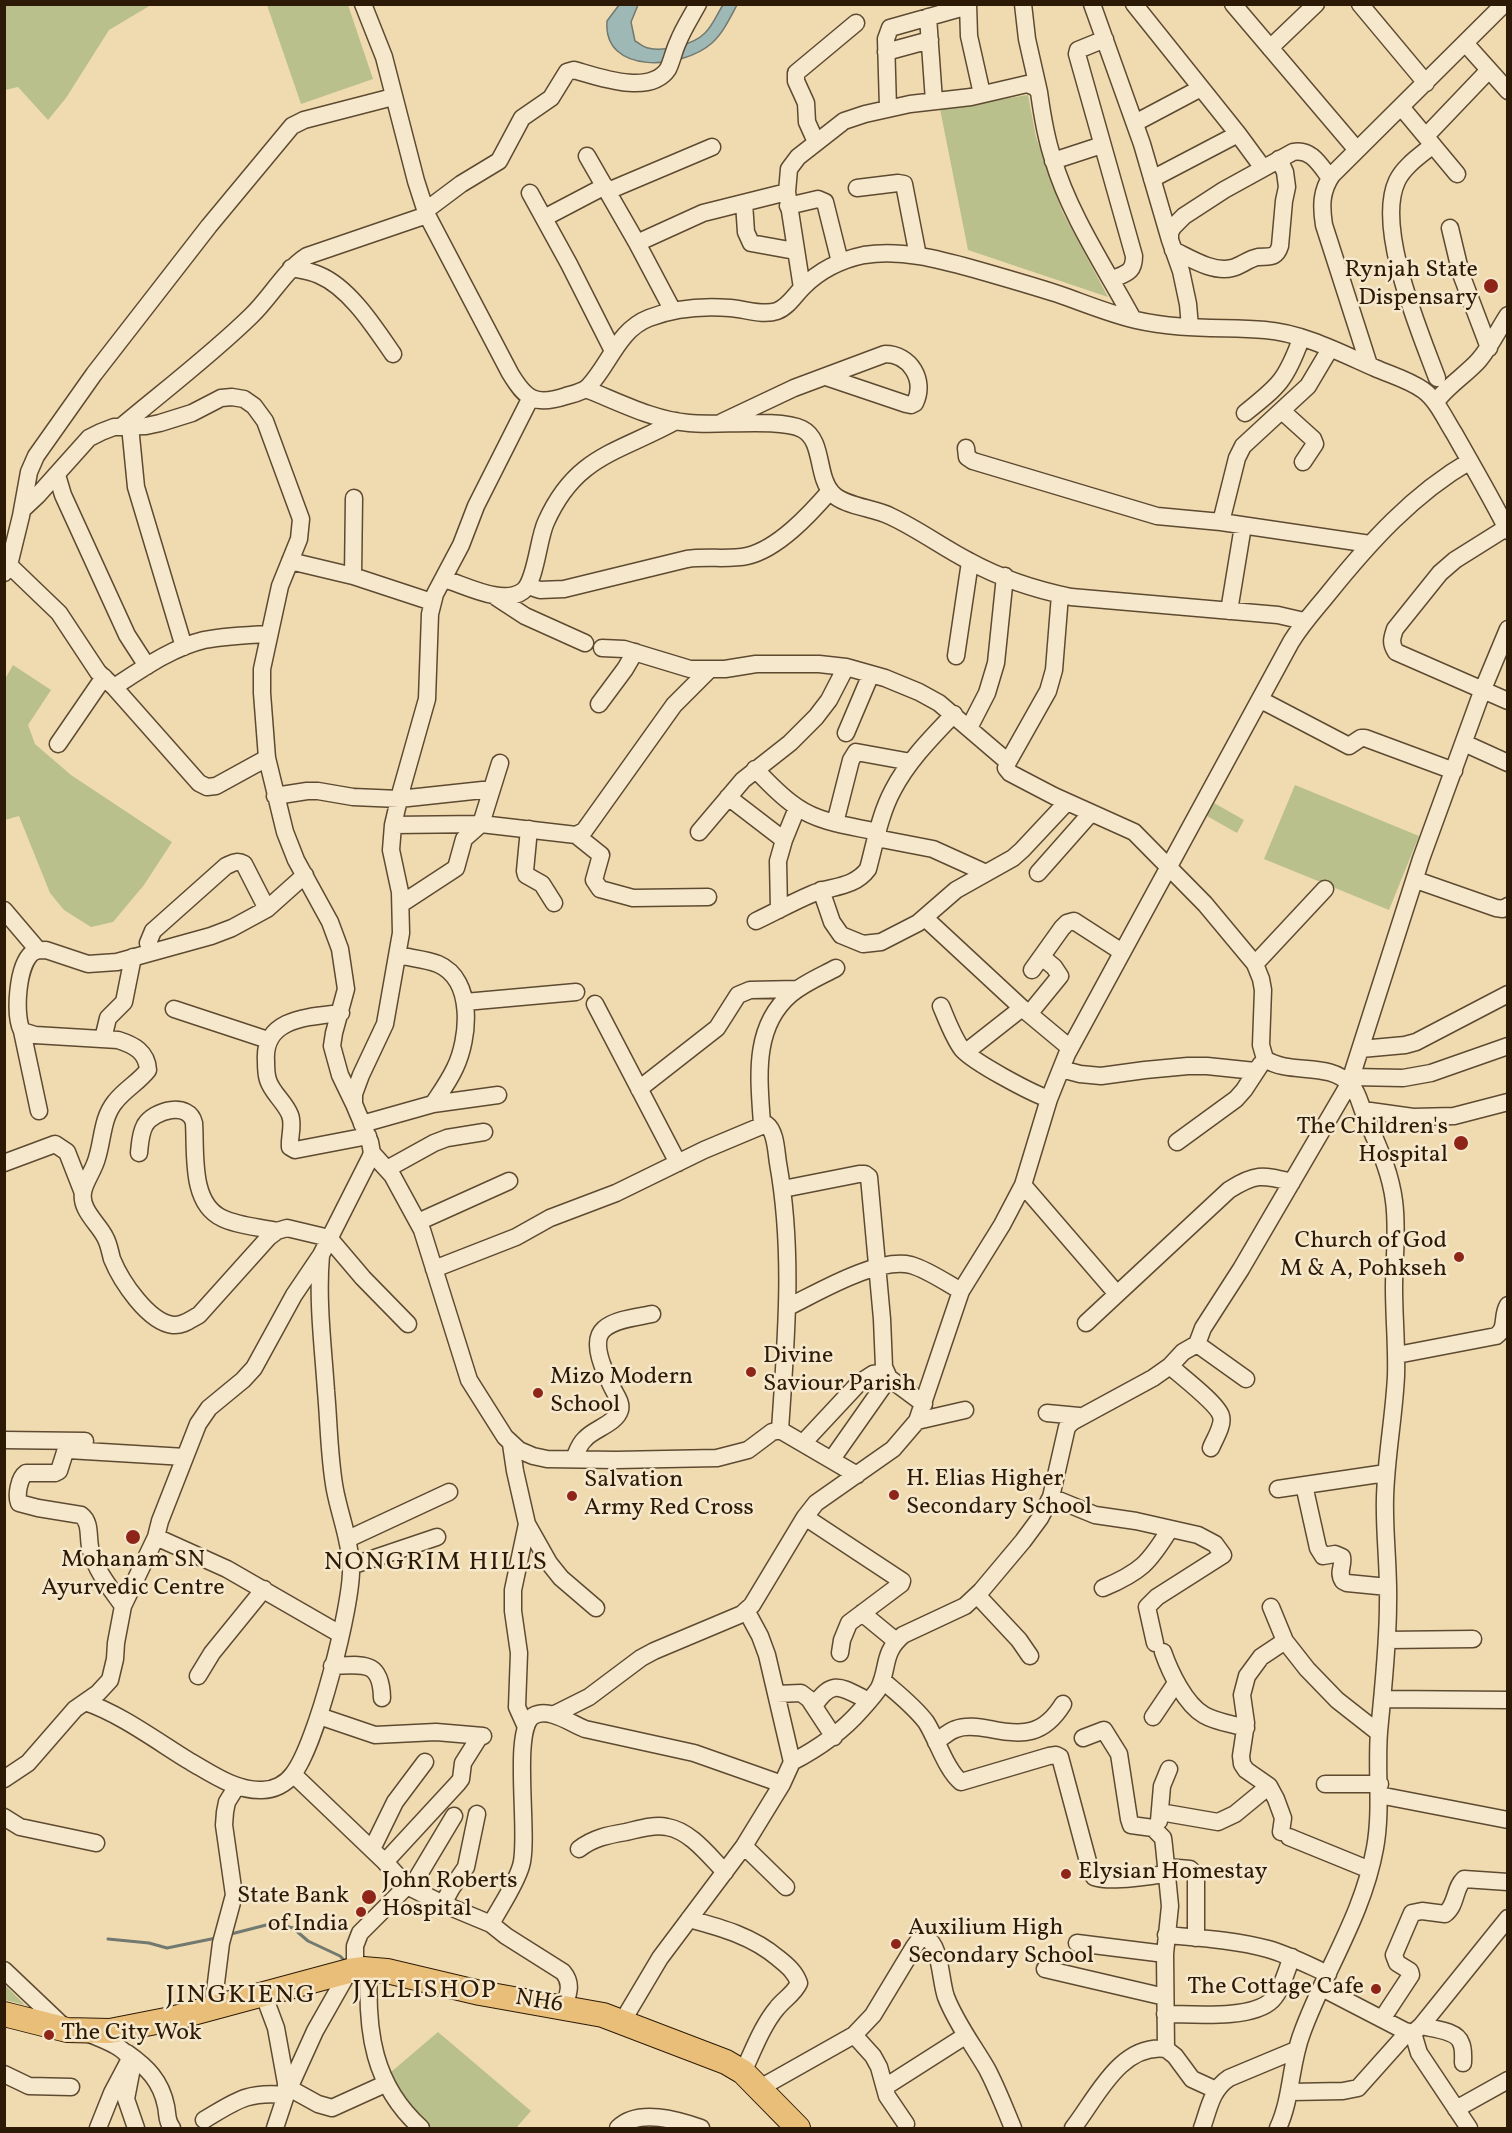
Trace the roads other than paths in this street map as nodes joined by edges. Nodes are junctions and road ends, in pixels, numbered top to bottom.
1 (363, 4) edge
2 (698, 4) edge
3 (1023, 4) edge
4 (1092, 4) edge
5 (1134, 4) edge
6 (1316, 4) edge
7 (1360, 4) edge
8 (968, 5) edge
9 (1235, 5) edge
10 (1494, 7) edge
11 (928, 17) junction
12 (856, 22) dead end
13 (1105, 39) junction
14 (930, 40) junction
15 (1465, 44) junction
16 (1270, 48) junction
17 (886, 52) junction
18 (1489, 70) junction
19 (1426, 83) junction
20 (1201, 88) junction
21 (1039, 92) junction
22 (1508, 92) edge
23 (982, 94) junction
24 (393, 96) junction
25 (934, 101) junction
26 (888, 108) junction
27 (1402, 108) junction
28 (1135, 123) junction
29 (1238, 134) junction
30 (1430, 140) junction
31 (816, 142) junction
32 (1102, 145) junction
33 (712, 147) dead end
34 (1357, 150) junction
35 (587, 156) dead end
36 (1279, 159) junction
37 (1053, 161) junction
38 (1263, 168) junction
39 (1457, 174) dead end
40 (1152, 178) junction
41 (1330, 178) junction
42 (606, 188) junction
43 (857, 188) dead end
44 (530, 193) dead end
45 (788, 199) junction
46 (744, 203) junction
47 (426, 213) junction
48 (544, 218) junction
49 (1450, 228) dead end
50 (638, 243) junction
51 (1172, 245) junction
52 (795, 251) junction
53 (918, 256) junction
54 (840, 262) junction
55 (291, 268) junction
56 (1111, 280) junction
57 (802, 288) junction
58 (673, 311) junction
59 (1508, 315) edge
60 (1133, 319) junction
61 (1190, 327) junction
62 (1301, 339) junction
63 (1489, 348) junction
64 (1330, 349) junction
65 (613, 351) junction
66 (393, 354) dead end
67 (1369, 365) junction
68 (1468, 372) junction
69 (826, 377) junction
70 (1437, 378) junction
71 (1404, 380) junction
72 (586, 389) junction
73 (530, 399) junction
74 (1436, 403) junction
75 (1282, 411) junction
76 (1245, 413) dead end
77 (676, 421) junction
78 (718, 424) junction
79 (126, 426) junction
80 (966, 448) dead end
81 (1470, 461) junction
82 (1303, 462) dead end
83 (57, 475) junction
84 (830, 490) junction
85 (354, 498) dead end
86 (22, 510) junction
87 (1221, 522) junction
88 (1506, 524) edge
89 (1243, 526) junction
90 (1370, 544) junction
91 (290, 561) junction
92 (970, 562) junction
93 (7, 569) edge
94 (353, 576) junction
95 (1005, 576) junction
96 (444, 579) junction
97 (528, 586) junction
98 (1060, 595) junction
99 (496, 597) junction
100 (432, 602) junction
101 (1229, 611) junction
102 (1304, 621) junction
103 (1508, 629) edge
104 (269, 634) junction
105 (585, 643) dead end
106 (184, 647) junction
107 (602, 648) dead end
108 (635, 652) junction
109 (956, 656) dead end
110 (147, 666) junction
111 (846, 668) junction
112 (709, 670) junction
113 (871, 674) junction
114 (109, 682) junction
115 (1483, 689) junction
116 (1261, 700) junction
117 (1508, 701) edge
118 (599, 704) dead end
119 (954, 714) junction
120 (969, 728) junction
121 (846, 733) dead end
122 (1464, 742) junction
123 (58, 744) dead end
124 (267, 758) junction
125 (911, 762) junction
126 (1008, 762) junction
127 (500, 763) dead end
128 (1508, 763) edge
129 (755, 769) junction
130 (1454, 771) junction
131 (492, 789) junction
132 (275, 796) junction
133 (728, 797) junction
134 (399, 799) junction
135 (1066, 802) junction
136 (797, 808) junction
137 (1091, 813) junction
138 (836, 822) junction
139 (481, 824) junction
140 (393, 825) junction
141 (529, 829) junction
142 (699, 832) dead end
143 (576, 835) junction
144 (877, 835) junction
145 (784, 840) junction
146 (1169, 866) junction
147 (986, 873) junction
148 (1038, 873) dead end
149 (305, 875) junction
150 (1416, 880) junction
151 (1325, 889) dead end
152 (821, 891) junction
153 (708, 897) dead end
154 (554, 903) dead end
155 (401, 904) junction
156 (1508, 906) edge
157 (267, 909) junction
158 (4, 910) edge
159 (779, 910) junction
160 (926, 918) junction
161 (756, 921) dead end
162 (38, 950) junction
163 (153, 952) junction
164 (1122, 952) junction
165 (398, 955) junction
166 (134, 957) junction
167 (1255, 964) junction
168 (836, 968) dead end
169 (797, 989) junction
170 (576, 992) dead end
171 (1508, 994) edge
172 (465, 1002) junction
173 (11, 1004) edge
174 (595, 1004) dead end
175 (940, 1006) dead end
176 (174, 1010) dead end
177 (1025, 1011) junction
178 (341, 1013) junction
179 (22, 1032) junction
180 (103, 1039) junction
181 (268, 1040) junction
182 (1508, 1046) edge
183 (1070, 1048) junction
184 (1361, 1049) junction
185 (966, 1052) junction
186 (1260, 1065) junction
187 (1061, 1069) junction
188 (1351, 1081) junction
189 (639, 1089) junction
190 (498, 1095) dead end
191 (1049, 1100) junction
192 (1508, 1102) edge
193 (354, 1104) junction
194 (433, 1104) junction
195 (1363, 1110) junction
196 (39, 1111) dead end
197 (762, 1124) junction
198 (365, 1130) junction
199 (484, 1132) dead end
200 (1177, 1142) dead end
201 (140, 1153) dead end
202 (372, 1153) junction
203 (4, 1163) edge
204 (678, 1163) junction
205 (387, 1169) junction
206 (509, 1181) dead end
207 (1292, 1182) junction
208 (1023, 1185) junction
209 (783, 1189) junction
210 (83, 1193) junction
211 (418, 1222) junction
212 (277, 1231) junction
213 (329, 1238) junction
214 (321, 1255) junction
215 (877, 1267) junction
216 (434, 1269) junction
217 (961, 1291) junction
218 (1117, 1294) junction
219 (1508, 1305) edge
220 (788, 1307) junction
221 (652, 1314) dead end
222 (1086, 1323) dead end
223 (408, 1324) dead end
224 (1197, 1344) junction
225 (1397, 1355) junction
226 (1170, 1366) junction
227 (887, 1375) junction
228 (1246, 1378) dead end
229 (924, 1404) junction
230 (965, 1410) dead end
231 (1047, 1413) dead end
232 (1079, 1416) junction
233 (917, 1421) junction
234 (780, 1430) junction
235 (4, 1440) edge
236 (803, 1443) junction
237 (511, 1444) junction
238 (1211, 1448) dead end
239 (186, 1452) junction
240 (574, 1459) junction
241 (832, 1460) junction
242 (1386, 1473) junction
243 (857, 1475) junction
244 (1304, 1485) junction
245 (1278, 1490) dead end
246 (449, 1492) dead end
247 (1051, 1497) junction
248 (805, 1517) junction
249 (527, 1524) junction
250 (1170, 1529) junction
251 (156, 1537) junction
252 (437, 1537) dead end
253 (348, 1539) junction
254 (351, 1566) junction
255 (1388, 1587) junction
256 (1103, 1588) dead end
257 (264, 1589) junction
258 (977, 1594) junction
259 (123, 1606) junction
260 (1271, 1607) dead end
261 (596, 1608) dead end
262 (746, 1610) junction
263 (862, 1612) junction
264 (340, 1634) junction
265 (1473, 1639) dead end
266 (1387, 1640) junction
267 (896, 1641) junction
268 (1285, 1641) junction
269 (840, 1653) dead end
270 (1030, 1656) dead end
271 (332, 1666) junction
272 (198, 1676) dead end
273 (882, 1680) junction
274 (1176, 1683) junction
275 (776, 1694) junction
276 (382, 1698) dead end
277 (1384, 1699) junction
278 (1508, 1700) edge
279 (869, 1701) junction
280 (85, 1702) junction
281 (1064, 1704) dead end
282 (814, 1706) junction
283 (555, 1714) junction
284 (319, 1716) junction
285 (1153, 1717) dead end
286 (526, 1727) junction
287 (1246, 1728) junction
288 (1379, 1733) junction
289 (834, 1737) junction
290 (1083, 1738) dead end
291 (936, 1742) junction
292 (425, 1762) dead end
293 (792, 1762) junction
294 (1169, 1769) dead end
295 (293, 1774) junction
296 (4, 1779) edge
297 (782, 1784) junction
298 (1325, 1784) dead end
299 (237, 1786) junction
300 (1269, 1786) junction
301 (1379, 1790) junction
302 (1160, 1812) junction
303 (477, 1814) dead end
304 (454, 1816) dead end
305 (4, 1817) edge
306 (1508, 1820) edge
307 (1158, 1831) junction
308 (96, 1843) dead end
309 (744, 1846) junction
310 (372, 1849) junction
311 (579, 1849) dead end
312 (385, 1862) junction
313 (1370, 1870) junction
314 (1166, 1871) junction
315 (724, 1872) junction
316 (1508, 1882) edge
317 (409, 1887) junction
318 (786, 1887) dead end
319 (443, 1905) junction
320 (1508, 1918) edge
321 (689, 1919) junction
322 (491, 1924) junction
323 (1166, 1935) junction
324 (1196, 1938) junction
325 (1077, 1943) dead end
326 (1165, 1954) junction
327 (1292, 1957) junction
328 (4, 1970) edge
329 (358, 1970) junction
330 (1046, 1970) dead end
331 (1325, 1981) junction
332 (263, 1994) junction
333 (1165, 1997) junction
334 (213, 2007) junction
335 (564, 2007) junction
336 (4, 2014) edge
337 (1165, 2014) junction
338 (1382, 2019) junction
339 (622, 2022) junction
340 (76, 2030) junction
341 (1414, 2030) junction
342 (854, 2035) junction
343 (965, 2036) junction
344 (1166, 2049) junction
345 (1296, 2050) junction
346 (131, 2056) junction
347 (1463, 2063) dead end
348 (742, 2072) junction
349 (4, 2074) edge
350 (1508, 2080) edge
351 (385, 2084) junction
352 (71, 2087) dead end
353 (885, 2087) junction
354 (760, 2088) junction
355 (1216, 2090) junction
356 (288, 2092) junction
357 (1291, 2092) junction
358 (1456, 2109) junction
359 (204, 2120) dead end
360 (906, 2124) dead end
361 (98, 2128) edge
362 (136, 2128) edge
363 (172, 2128) edge
364 (275, 2128) edge
365 (421, 2128) edge
366 (618, 2128) edge
367 (701, 2128) edge
368 (798, 2128) edge
369 (1013, 2128) edge
370 (1073, 2128) edge
371 (1202, 2128) edge
372 (1278, 2128) edge
373 (1469, 2128) edge

1 - 24 street
2 - 47 street
3 - 21 street
4 - 13 street
5 - 20 street
6 - 16 street
7 - 19 street
8 - 11 street
8 - 23 street
9 - 16 street
10 - 15 street
11 - 14 street
11 - 17 street
12 - 31 street
13 - 28 street
13 - 32 street
14 - 17 street
14 - 25 street
15 - 18 street
15 - 19 street
16 - 34 street
17 - 26 street
18 - 22 street
18 - 30 street
19 - 27 street
20 - 28 street
20 - 29 street
21 - 23 street
21 - 37 street
23 - 25 street
24 - 47 street
24 - 86 street
25 - 26 street
26 - 31 street
27 - 30 street
27 - 34 street
28 - 40 street
29 - 38 street
29 - 40 street
30 - 39 street
30 - 70 street
31 - 45 street
32 - 37 street
32 - 56 street
33 - 42 street
34 - 41 street
35 - 42 street
36 - 38 street
36 - 41 street
36 - 51 street
37 - 56 street
38 - 51 street
40 - 51 street
41 - 67 street
42 - 48 street
42 - 50 street
43 - 53 street
44 - 48 street
45 - 46 street
45 - 52 street
45 - 54 street
46 - 50 street
46 - 52 street
47 - 55 street
47 - 73 street
48 - 65 street
49 - 63 street
50 - 58 street
51 - 61 street
52 - 57 street
53 - 54 street
53 - 60 street
54 - 57 street
55 - 66 street
55 - 79 street
56 - 60 street
57 - 58 street
58 - 65 street
59 - 63 street
60 - 61 street
61 - 62 street
62 - 64 street
62 - 76 street
63 - 68 street
64 - 67 street
64 - 75 street
65 - 72 street
67 - 71 street
68 - 70 street
68 - 74 street
69 - 69 street
69 - 78 street
70 - 71 street
71 - 74 street
72 - 73 street
72 - 77 street
73 - 96 street
74 - 81 street
75 - 82 street
75 - 87 street
77 - 78 street
77 - 97 street
78 - 84 street
79 - 83 street
79 - 91 street
79 - 106 street
80 - 87 street
81 - 88 street
81 - 90 street
83 - 86 street
83 - 110 street
84 - 92 street
84 - 97 street
85 - 94 street
86 - 93 street
87 - 89 street
88 - 115 street
89 - 90 street
89 - 101 street
90 - 102 street
91 - 94 street
91 - 104 street
92 - 95 street
92 - 109 street
93 - 114 street
94 - 100 street
95 - 98 street
95 - 120 street
96 - 99 street
96 - 100 street
97 - 99 street
98 - 101 street
98 - 126 street
99 - 105 street
100 - 134 street
101 - 102 street
102 - 116 street
103 - 115 street
104 - 106 street
104 - 124 street
106 - 110 street
107 - 108 street
108 - 112 street
108 - 118 street
110 - 114 street
111 - 112 street
111 - 113 street
111 - 129 street
112 - 143 street
113 - 119 street
113 - 121 street
114 - 123 street
114 - 124 street
115 - 117 street
115 - 122 street
116 - 130 street
116 - 146 street
119 - 120 street
119 - 125 street
120 - 126 street
122 - 128 street
122 - 130 street
124 - 132 street
125 - 138 street
125 - 144 street
126 - 135 street
127 - 131 street
129 - 133 street
129 - 136 street
130 - 150 street
131 - 134 street
131 - 139 street
132 - 134 street
132 - 149 street
133 - 142 street
133 - 145 street
134 - 140 street
135 - 137 street
135 - 147 street
136 - 138 street
136 - 145 street
137 - 146 street
137 - 148 street
138 - 144 street
139 - 140 street
139 - 141 street
139 - 155 street
140 - 155 street
141 - 143 street
141 - 154 street
143 - 153 street
144 - 147 street
144 - 152 street
145 - 159 street
146 - 164 street
146 - 167 street
147 - 160 street
149 - 157 street
149 - 178 street
150 - 156 street
150 - 184 street
151 - 167 street
152 - 159 street
152 - 160 street
155 - 165 street
157 - 163 street
157 - 163 street
158 - 162 street
159 - 161 street
160 - 177 street
162 - 166 street
162 - 173 street
163 - 166 street
164 - 177 street
164 - 183 street
165 - 172 street
165 - 193 street
166 - 180 street
167 - 186 street
168 - 169 street
169 - 189 street
169 - 197 street
170 - 172 street
171 - 184 street
172 - 194 street
173 - 179 street
174 - 189 street
175 - 185 street
176 - 181 street
177 - 183 street
177 - 185 street
178 - 181 street
178 - 193 street
179 - 180 street
179 - 196 street
180 - 210 street
181 - 198 street
182 - 188 street
183 - 187 street
184 - 188 street
185 - 191 street
186 - 187 street
186 - 188 street
186 - 200 street
187 - 191 street
188 - 195 street
188 - 207 street
189 - 204 street
190 - 194 street
191 - 208 street
192 - 195 street
193 - 198 street
194 - 198 street
195 - 225 street
197 - 204 street
197 - 209 street
198 - 202 street
199 - 205 street
201 - 212 street
202 - 205 street
202 - 213 street
203 - 210 street
204 - 216 street
205 - 211 street
206 - 211 street
207 - 218 street
207 - 224 street
208 - 217 street
208 - 218 street
209 - 215 street
209 - 220 street
210 - 212 street
211 - 216 street
212 - 213 street
213 - 214 street
213 - 223 street
214 - 239 street
214 - 253 street
215 - 217 street
215 - 220 street
215 - 227 street
216 - 237 street
217 - 229 street
218 - 222 street
219 - 225 street
220 - 234 street
221 - 240 street
224 - 226 street
224 - 228 street
225 - 242 street
226 - 232 street
226 - 238 street
227 - 229 street
227 - 236 street
227 - 241 street
229 - 233 street
230 - 233 street
231 - 232 street
232 - 247 street
233 - 243 street
234 - 236 street
234 - 240 street
235 - 239 street
236 - 241 street
237 - 240 street
237 - 249 street
239 - 251 street
239 - 259 street
241 - 243 street
242 - 244 street
242 - 255 street
243 - 248 street
244 - 245 street
244 - 255 street
246 - 253 street
247 - 250 street
247 - 258 street
248 - 262 street
248 - 263 street
249 - 261 street
249 - 286 street
250 - 256 street
250 - 274 street
251 - 257 street
251 - 259 street
252 - 254 street
253 - 254 street
254 - 264 street
255 - 266 street
257 - 264 street
257 - 272 street
258 - 267 street
258 - 270 street
259 - 280 street
260 - 268 street
262 - 275 street
262 - 283 street
263 - 267 street
263 - 269 street
264 - 271 street
265 - 266 street
266 - 277 street
267 - 273 street
268 - 287 street
268 - 288 street
271 - 276 street
271 - 284 street
273 - 279 street
273 - 291 street
274 - 285 street
274 - 287 street
275 - 282 street
275 - 293 street
277 - 278 street
277 - 288 street
279 - 282 street
279 - 289 street
280 - 296 street
280 - 299 street
281 - 291 street
282 - 289 street
283 - 286 street
283 - 297 street
284 - 295 street
284 - 312 street
286 - 322 street
287 - 300 street
288 - 301 street
289 - 293 street
290 - 307 street
291 - 314 street
292 - 310 street
293 - 297 street
294 - 302 street
295 - 299 street
295 - 310 street
297 - 309 street
298 - 301 street
299 - 334 street
300 - 302 street
300 - 313 street
301 - 306 street
301 - 313 street
302 - 307 street
303 - 319 street
304 - 317 street
305 - 308 street
307 - 314 street
309 - 315 street
309 - 318 street
310 - 312 street
311 - 315 street
312 - 317 street
313 - 331 street
314 - 323 street
314 - 324 street
315 - 321 street
316 - 338 street
317 - 319 street
317 - 329 street
319 - 322 street
320 - 341 street
321 - 339 street
321 - 348 street
322 - 335 street
323 - 324 street
323 - 326 street
324 - 327 street
325 - 326 street
326 - 333 street
327 - 331 street
327 - 337 street
328 - 340 street
329 - 332 highway, NH6 / NH6
329 - 335 highway, NH6 / NH6
329 - 351 street
329 - 356 street
330 - 333 street
331 - 338 street
331 - 345 street
332 - 334 highway, NH6 / NH6
332 - 356 street
333 - 337 street
334 - 340 highway, NH6 / NH6
335 - 339 highway, NH6 / NH6
336 - 340 highway, NH6 / NH6
337 - 344 street
338 - 341 street
339 - 348 highway, NH6 / NH6
340 - 346 street
341 - 347 street
341 - 357 street
341 - 358 street
342 - 343 street
342 - 353 street
342 - 354 street
343 - 353 street
343 - 369 street
344 - 355 street
344 - 370 street
345 - 355 street
345 - 357 street
346 - 361 street
346 - 362 street
346 - 363 street
348 - 354 highway, NH6 / NH6
349 - 352 street
350 - 358 street
351 - 356 street
351 - 365 street
353 - 360 street
354 - 368 highway, NH6 / NH6
355 - 371 street
356 - 359 street
356 - 364 street
357 - 372 street
358 - 373 street
366 - 367 street

